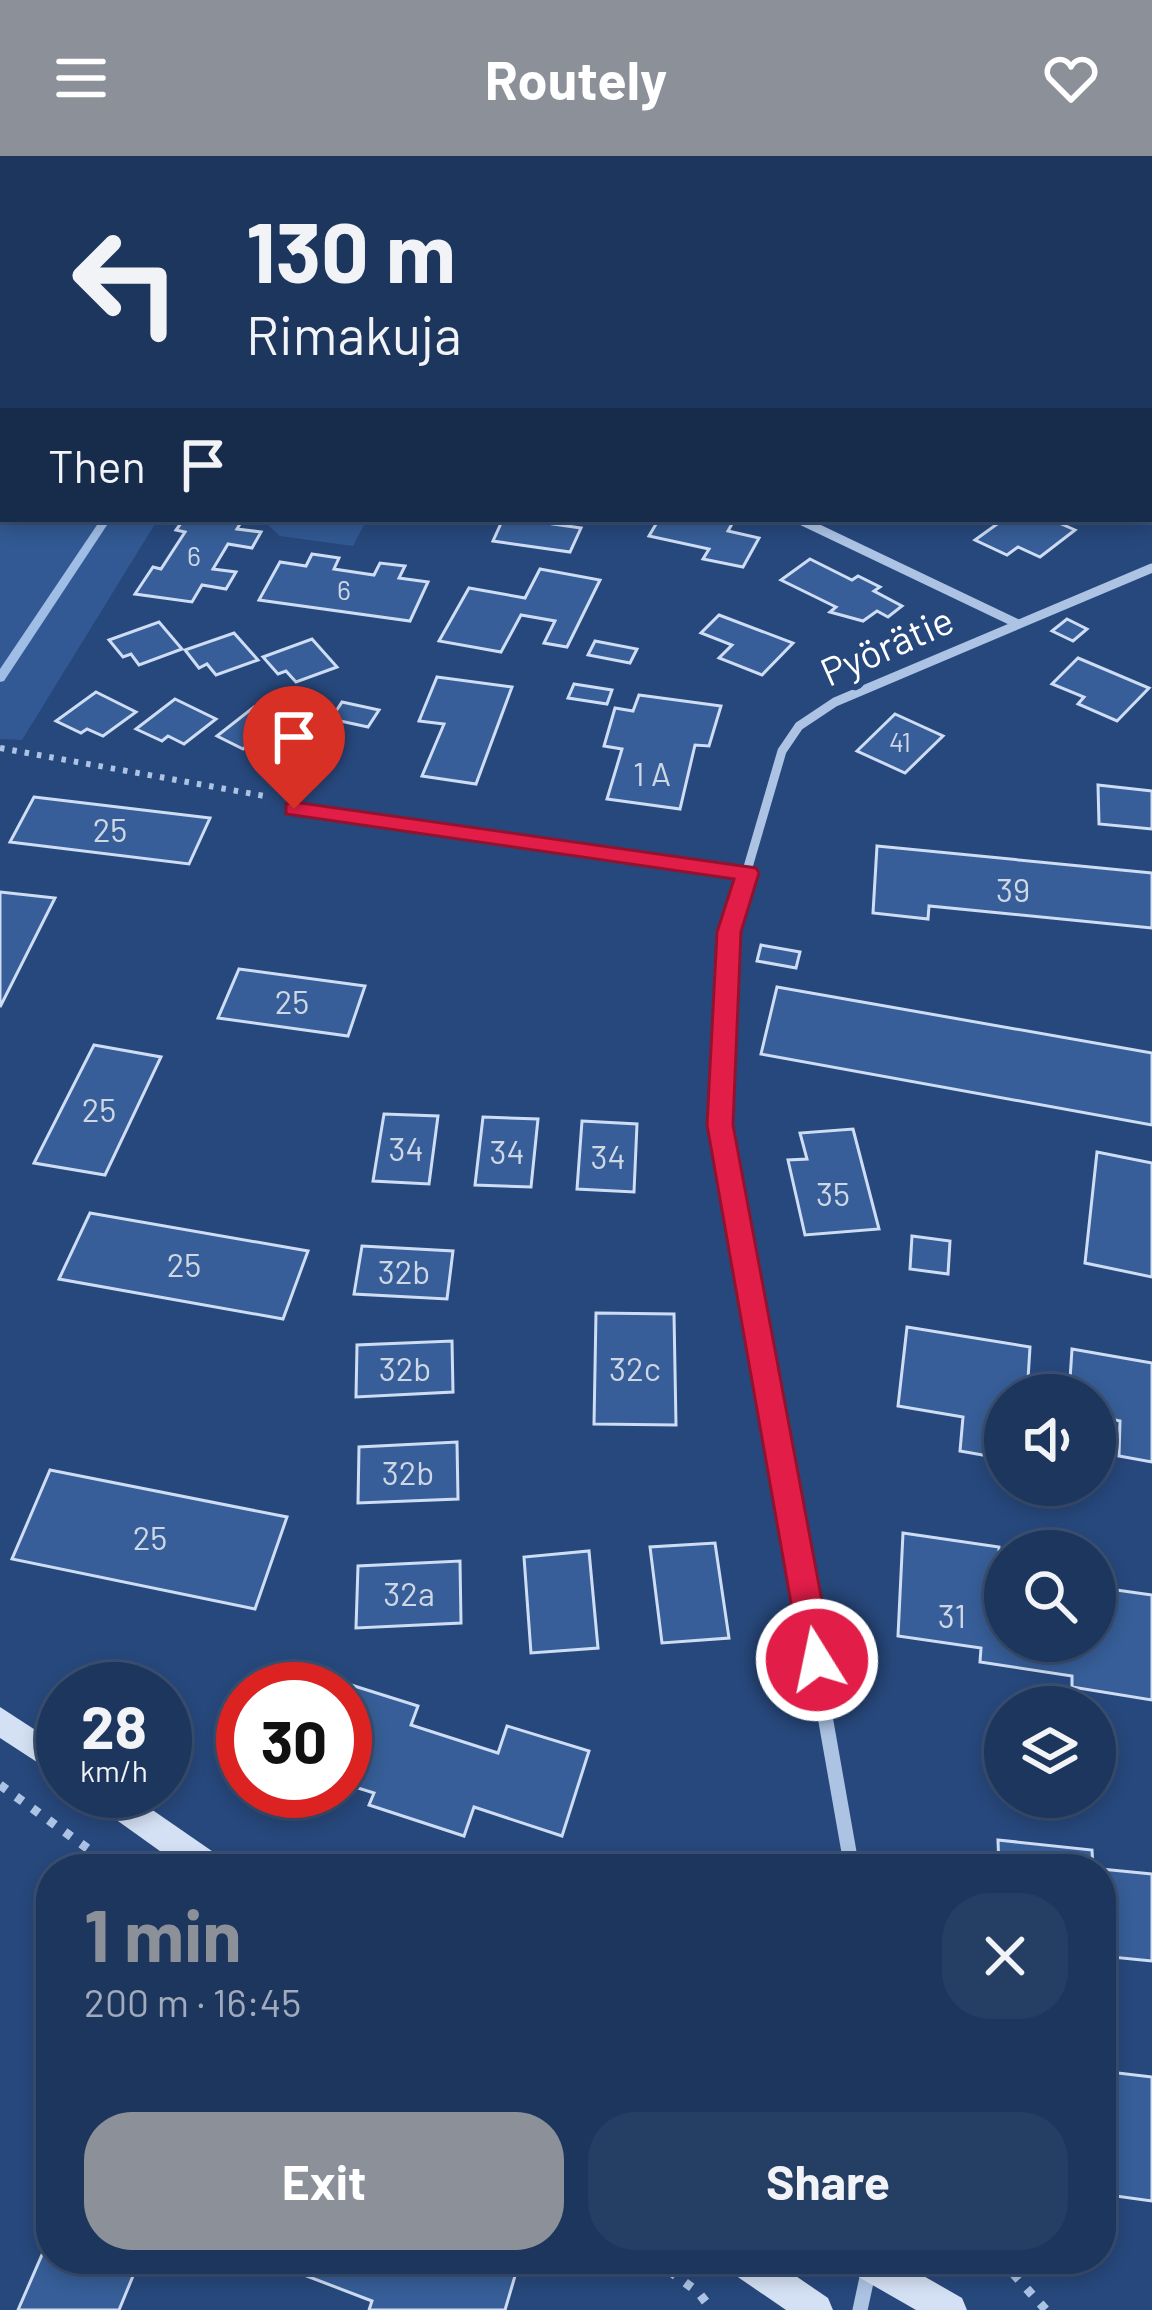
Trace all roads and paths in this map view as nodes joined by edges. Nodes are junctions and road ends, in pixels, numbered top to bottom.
1 (804, 522) edge
2 (1152, 568) edge
3 (1018, 624) junction
4 (0, 748) edge
5 (294, 809) joint
6 (748, 873) junction
7 (0, 1720) edge
8 (36, 1746) edge
9 (0, 1785) edge
10 (138, 1818) edge
11 (95, 1854) edge
12 (190, 1854) edge
13 (849, 1854) edge
14 (673, 2274) edge
15 (763, 2274) edge
16 (865, 2274) edge
17 (889, 2274) edge
18 (1014, 2274) edge
19 (712, 2310) edge
20 (816, 2310) edge
21 (860, 2310) edge
22 (950, 2310) edge
23 (1046, 2310) edge

1 - 3 street
2 - 3 street, Pyörätie
3 - 6 street, Pyörätie
4 - 5 path
5 - 6 street
6 - 13 street, Pyörätie
7 - 8 main road
9 - 11 path
10 - 12 main road
14 - 19 path
15 - 20 main road
16 - 21 street
17 - 22 main road
18 - 23 path

